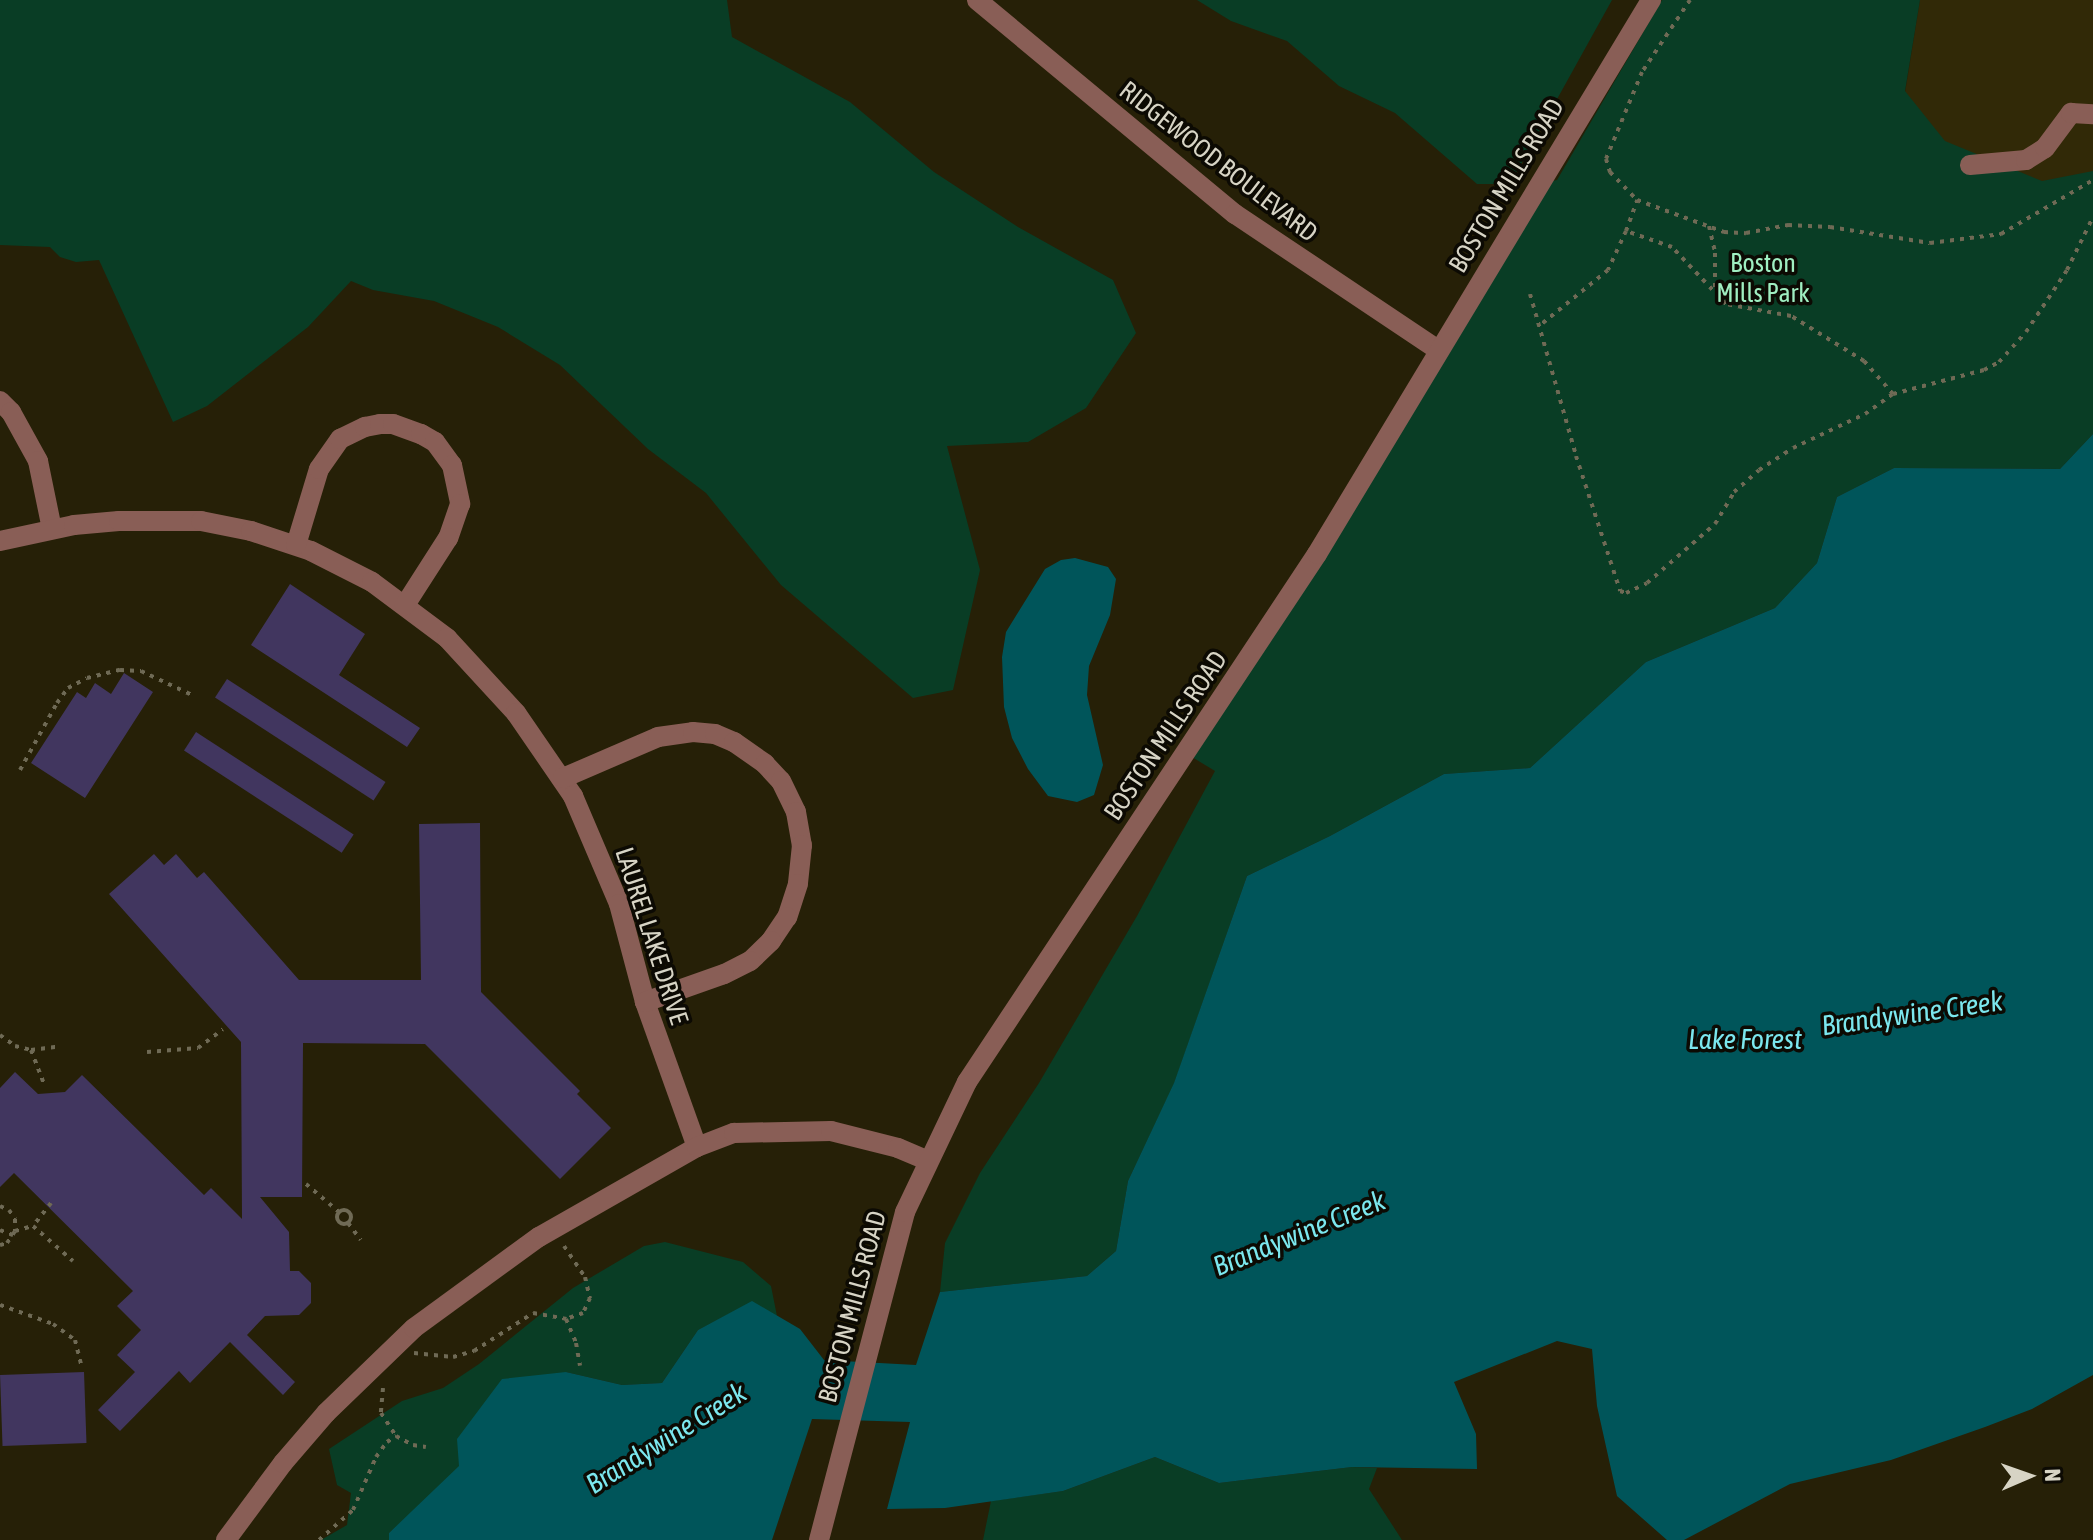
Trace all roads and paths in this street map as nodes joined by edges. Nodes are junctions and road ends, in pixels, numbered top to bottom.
1 (977, 0) edge
2 (1651, 0) edge
3 (1690, 0) edge
4 (2093, 114) edge
5 (1970, 165) dead end
6 (2093, 180) edge
7 (1637, 200) junction
8 (2093, 217) edge
9 (1709, 226) junction
10 (1626, 231) junction
11 (1714, 293) junction
12 (1530, 294) dead end
13 (1539, 326) junction
14 (1438, 350) junction
15 (1893, 394) junction
16 (0, 401) edge
17 (52, 529) junction
18 (0, 541) edge
19 (296, 545) junction
20 (405, 605) junction
21 (192, 695) dead end
22 (20, 770) dead end
23 (563, 778) junction
24 (645, 1002) junction
25 (223, 1029) dead end
26 (0, 1035) edge
27 (57, 1047) dead end
28 (31, 1050) junction
29 (147, 1052) dead end
30 (44, 1084) dead end
31 (697, 1147) junction
32 (928, 1161) junction
33 (306, 1184) dead end
34 (51, 1203) dead end
35 (0, 1206) edge
36 (339, 1212) junction
37 (348, 1223) junction
38 (33, 1226) junction
39 (0, 1228) edge
40 (552, 1229) junction
41 (14, 1233) junction
42 (361, 1240) dead end
43 (0, 1245) edge
44 (73, 1261) dead end
45 (0, 1305) edge
46 (566, 1319) junction
47 (394, 1346) junction
48 (580, 1366) dead end
49 (82, 1368) dead end
50 (385, 1381) dead end
51 (396, 1436) junction
52 (426, 1447) dead end
53 (226, 1540) edge
54 (319, 1540) edge
55 (819, 1540) edge

1 - 14 street, RIDGEWOOD BOULEVARD
2 - 14 street, BOSTON MILLS ROAD
3 - 7 path
4 - 5 street
6 - 9 path
7 - 9 path
7 - 10 path
8 - 15 path
9 - 11 path
10 - 11 path
10 - 13 path
11 - 15 path
12 - 13 path
13 - 15 path
14 - 32 street, BOSTON MILLS ROAD
16 - 17 street
17 - 18 street, LAUREL LAKE DRIVE
17 - 19 street, LAUREL LAKE DRIVE
19 - 20 street, LAUREL LAKE DRIVE
19 - 20 street
20 - 23 street, LAUREL LAKE DRIVE
21 - 22 path
23 - 24 street, LAUREL LAKE DRIVE
23 - 24 street
24 - 31 street, LAUREL LAKE DRIVE
25 - 29 path
26 - 28 path
27 - 28 path
28 - 30 path
31 - 32 street
31 - 40 street
32 - 55 street, BOSTON MILLS ROAD
33 - 36 path
34 - 38 path
35 - 41 path
36 - 37 path
36 - 37 path
37 - 42 path
38 - 41 path
38 - 44 path
39 - 41 path
40 - 46 path
40 - 47 street
41 - 43 path
45 - 49 path
46 - 47 path
46 - 48 path
47 - 53 street
50 - 51 path
51 - 52 path
51 - 54 path

